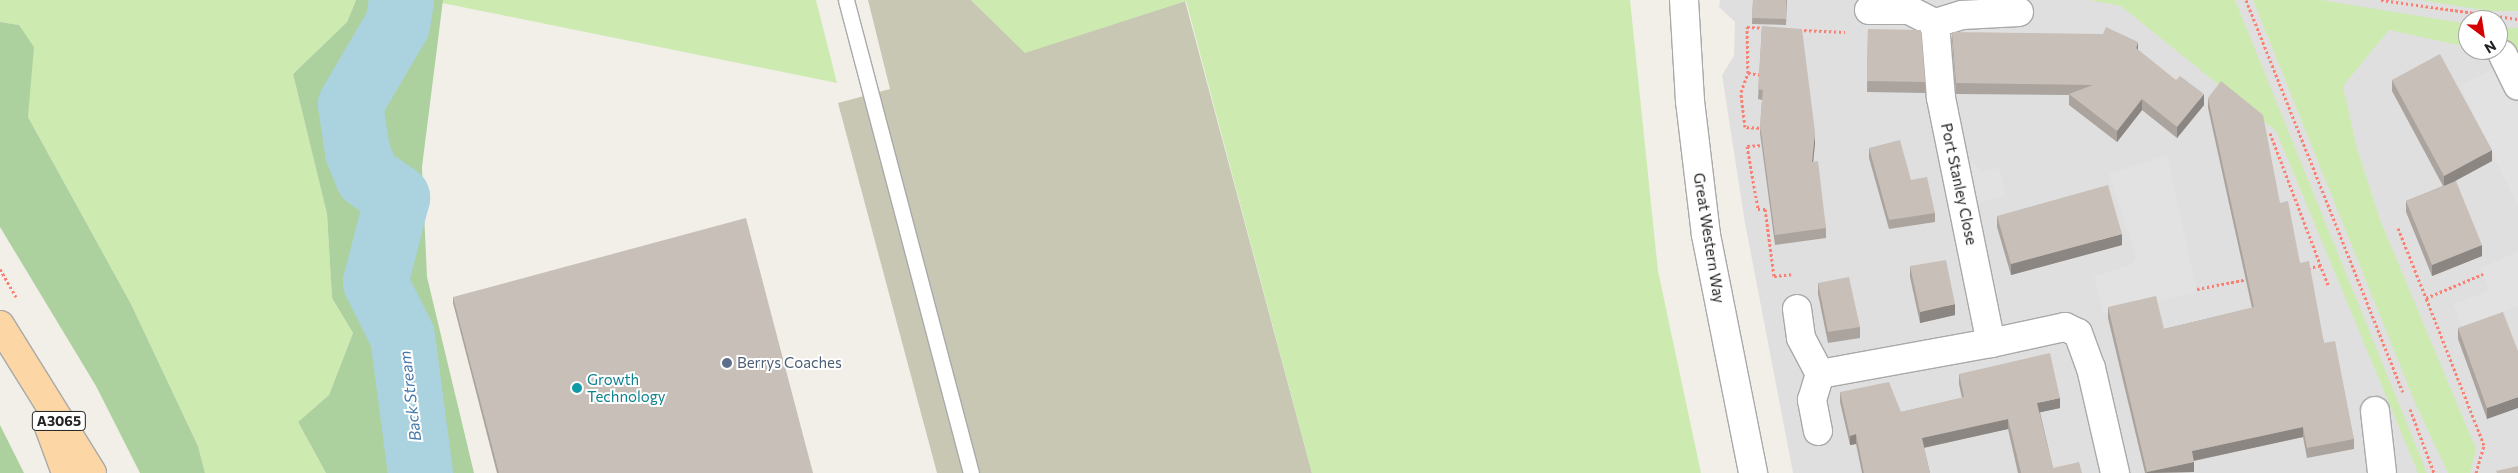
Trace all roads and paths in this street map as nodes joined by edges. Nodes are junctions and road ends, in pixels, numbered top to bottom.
1 (846, 0) edge
2 (1684, 0) edge
3 (2246, 0) edge
4 (2381, 0) edge
5 (1870, 10) joint
6 (2019, 12) dead end
7 (2518, 19) edge
8 (1935, 23) junction
9 (1767, 28) edge
10 (1787, 29) edge
11 (2505, 60) edge
12 (1748, 73) junction
13 (1767, 76) edge
14 (2518, 86) edge
15 (1764, 128) edge
16 (2270, 134) dead end
17 (1764, 145) edge
18 (1770, 208) edge
19 (1765, 209) junction
20 (2398, 228) dead end
21 (2323, 265) junction
22 (2303, 268) edge
23 (1794, 274) dead end
24 (2483, 274) dead end
25 (2255, 278) edge
26 (2328, 285) dead end
27 (2197, 289) dead end
28 (2426, 298) junction
29 (1797, 309) dead end
30 (0, 325) edge
31 (1991, 343) junction
32 (27, 369) junction
33 (1820, 374) junction
34 (2375, 411) dead end
35 (1818, 431) dead end
36 (66, 473) edge
37 (92, 473) edge
38 (971, 473) edge
39 (1753, 473) edge
40 (2115, 473) edge
41 (2380, 473) edge
42 (2434, 473) edge
43 (2476, 473) edge

1 - 38 lane
2 - 39 street, Great Western Way
3 - 42 path
4 - 7 path
5 - 8 street
5 - 10 path
6 - 8 street
8 - 31 street, Port Stanley Close
9 - 12 path
11 - 14 street
12 - 13 path
12 - 15 path
16 - 21 path
17 - 19 path
18 - 19 path
19 - 23 path
20 - 28 path
21 - 22 path
21 - 26 path
24 - 28 path
25 - 27 path
28 - 43 path
29 - 33 street
30 - 32 main road, A3065
31 - 33 street
31 - 40 street
32 - 36 main road, A3065
32 - 37 main road, A3065
33 - 35 street
34 - 41 street

